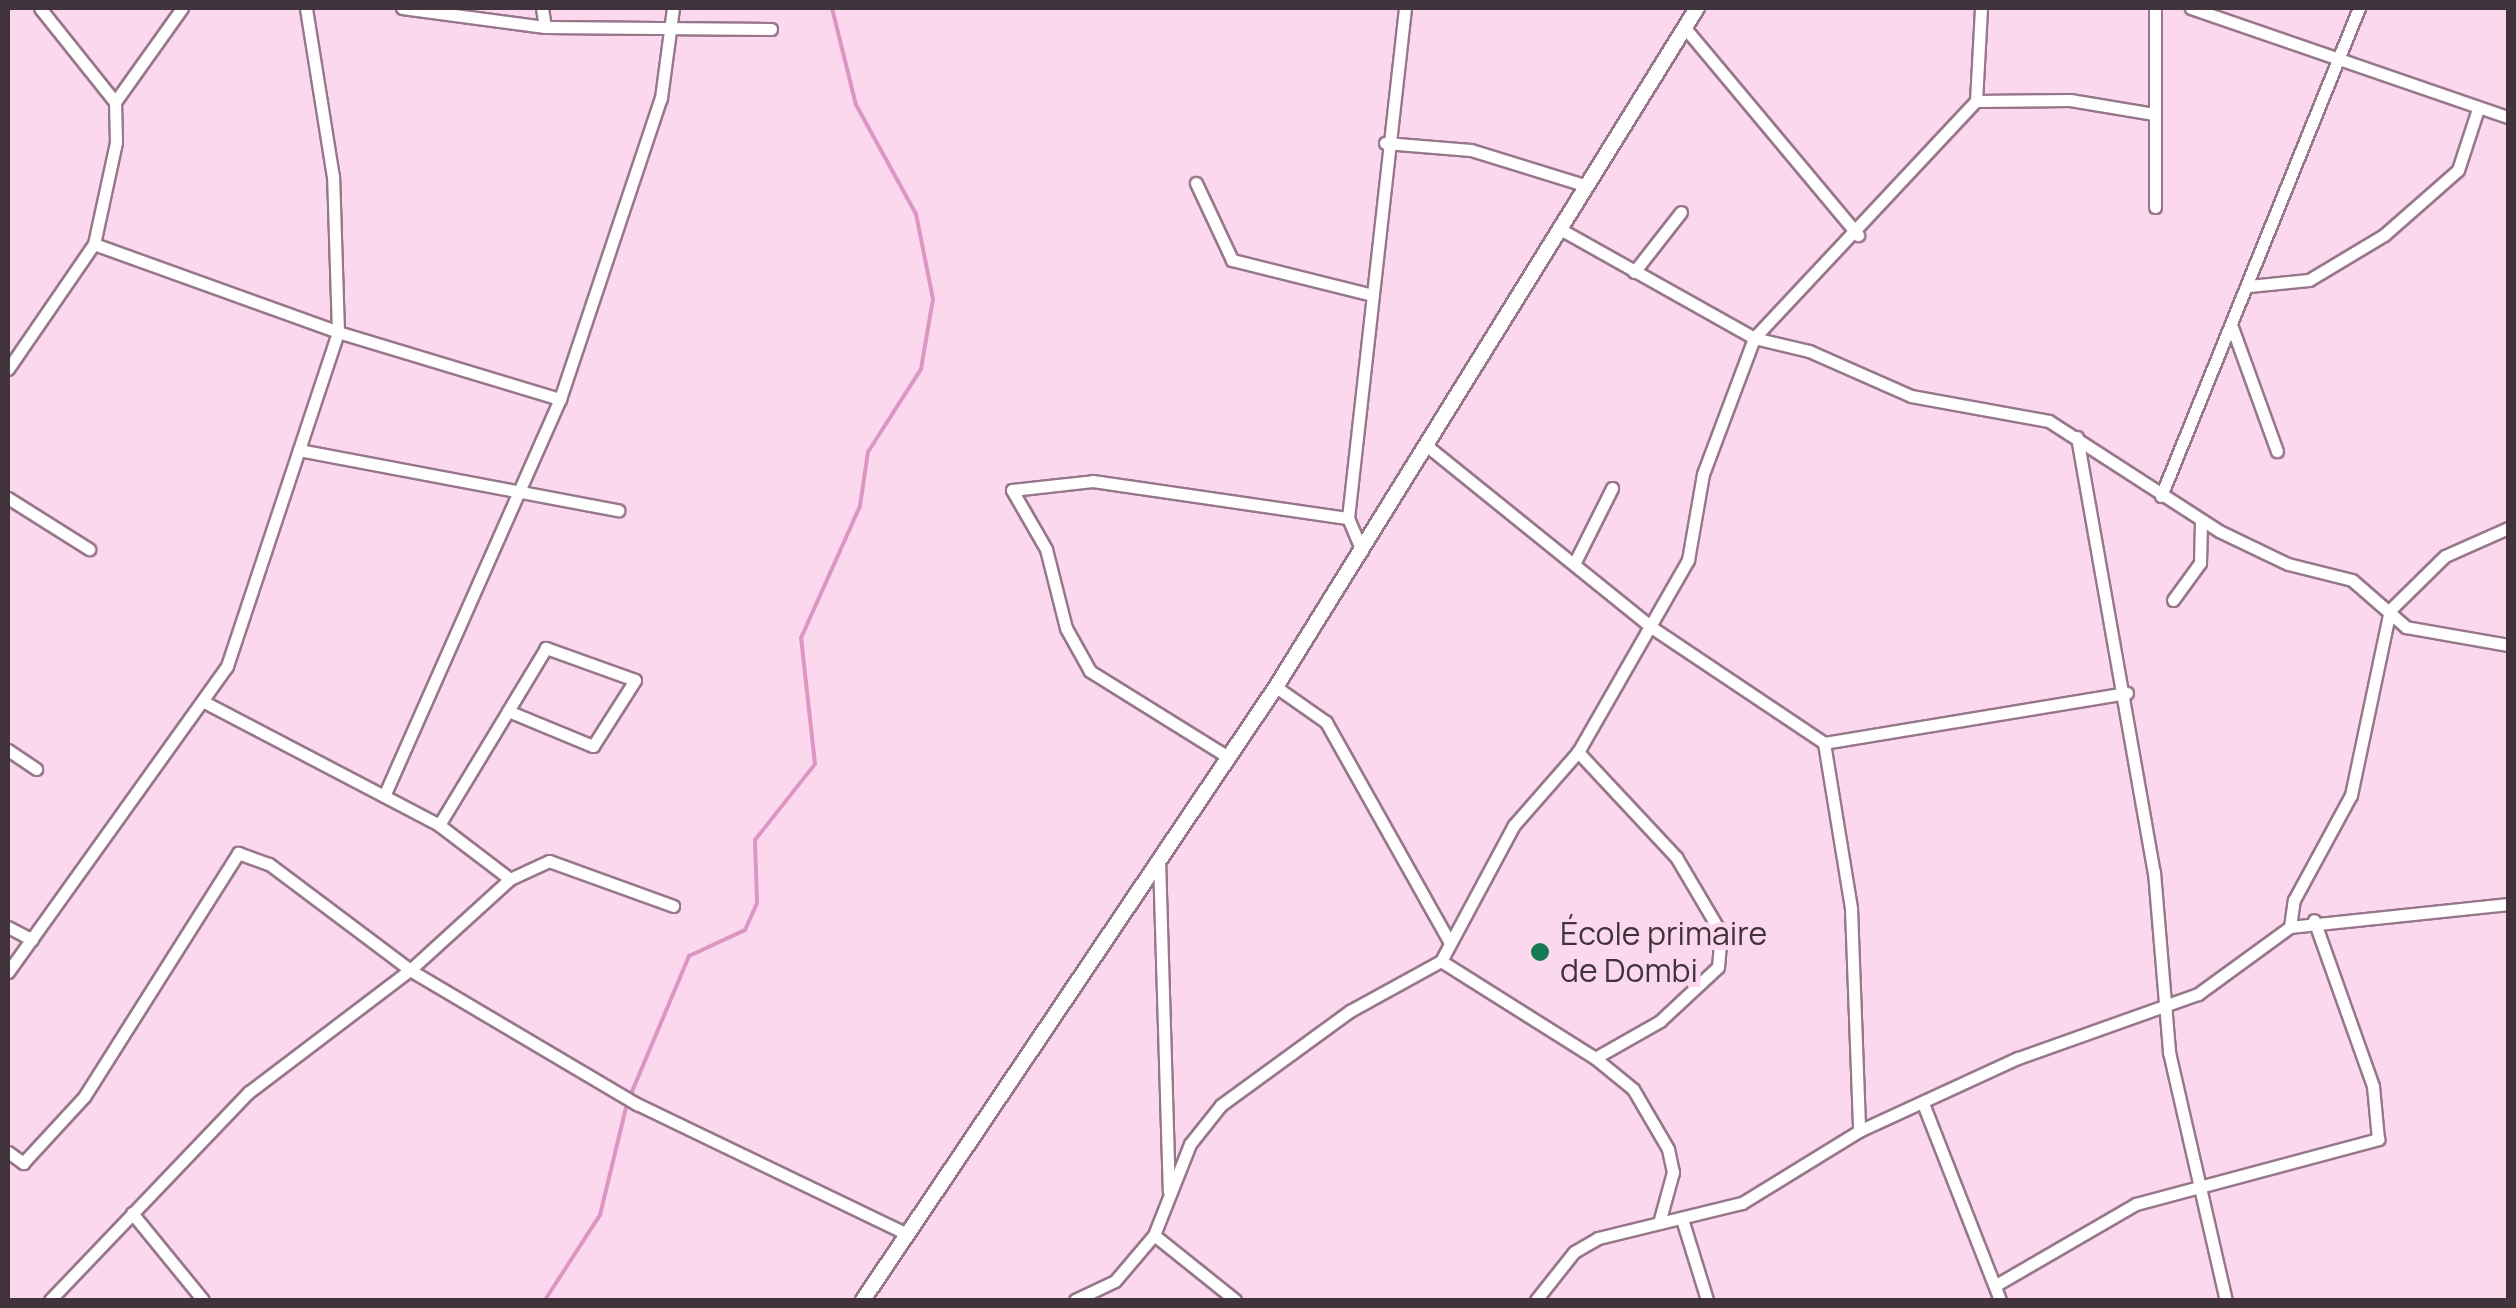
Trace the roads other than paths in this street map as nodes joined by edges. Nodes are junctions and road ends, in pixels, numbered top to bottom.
1 (40, 8) edge
2 (182, 8) edge
3 (306, 8) edge
4 (402, 8) edge
5 (542, 8) edge
6 (673, 8) edge
7 (1405, 8) edge
8 (1697, 8) edge
9 (1980, 8) edge
10 (2155, 8) edge
11 (2192, 8) edge
12 (2359, 8) edge
13 (545, 27) junction
14 (1685, 28) junction
15 (771, 29) dead end
16 (671, 34) junction
17 (2342, 60) junction
18 (1976, 101) junction
19 (115, 102) junction
20 (2477, 112) junction
21 (2154, 114) junction
22 (2508, 117) edge
23 (1385, 143) junction
24 (1196, 183) dead end
25 (1588, 186) junction
26 (2154, 207) dead end
27 (1680, 212) dead end
28 (1560, 229) junction
29 (1858, 235) junction
30 (94, 244) junction
31 (1634, 272) junction
32 (2249, 286) junction
33 (1372, 294) junction
34 (2232, 327) junction
35 (338, 332) junction
36 (1754, 338) junction
37 (10, 360) edge
38 (560, 398) junction
39 (2077, 436) junction
40 (1427, 446) junction
41 (299, 450) junction
42 (2277, 451) dead end
43 (520, 488) junction
44 (1612, 488) dead end
45 (2161, 496) junction
46 (8, 498) edge
47 (618, 510) dead end
48 (1348, 518) junction
49 (2200, 521) junction
50 (2508, 528) edge
51 (90, 548) dead end
52 (1362, 551) junction
53 (1574, 564) junction
54 (2174, 600) dead end
55 (2390, 610) junction
56 (1650, 627) junction
57 (2508, 645) edge
58 (1276, 687) junction
59 (2127, 693) junction
60 (206, 703) junction
61 (508, 711) junction
62 (1824, 743) junction
63 (8, 750) edge
64 (1578, 752) junction
65 (1228, 757) junction
66 (36, 769) dead end
67 (384, 796) junction
68 (439, 825) junction
69 (1159, 859) junction
70 (510, 879) junction
71 (2508, 904) edge
72 (673, 906) dead end
73 (2314, 920) junction
74 (2290, 926) junction
75 (8, 927) edge
76 (32, 940) junction
77 (1450, 943) junction
78 (1441, 961) junction
79 (410, 970) junction
80 (8, 972) edge
81 (2163, 1011) junction
82 (1594, 1058) junction
83 (1924, 1106) junction
84 (1858, 1131) junction
85 (8, 1152) edge
86 (2194, 1186) junction
87 (1169, 1196) junction
88 (132, 1213) junction
89 (1682, 1220) junction
90 (1658, 1223) junction
91 (904, 1233) junction
92 (1154, 1235) junction
93 (1996, 1285) junction
94 (50, 1300) edge
95 (203, 1300) edge
96 (863, 1300) edge
97 (1075, 1300) edge
98 (1235, 1300) edge
99 (1536, 1300) edge
100 (1707, 1300) edge
101 (2000, 1300) edge
102 (2226, 1300) edge

1 - 19 street
2 - 19 street
3 - 35 street
4 - 13 street
5 - 13 street
6 - 16 street
7 - 23 street
8 - 14 street
9 - 18 street
10 - 21 street
11 - 17 street
12 - 17 street
13 - 16 street
14 - 25 street
14 - 29 street
15 - 16 street
16 - 38 street
17 - 20 street
17 - 32 street
18 - 21 street
18 - 29 street
19 - 30 street
20 - 22 street
20 - 32 street
21 - 26 street
23 - 25 street
23 - 33 street
24 - 33 street
25 - 28 street
27 - 31 street
28 - 31 street
28 - 40 street
29 - 36 street
30 - 35 street
30 - 37 street
31 - 36 street
32 - 34 street
33 - 48 street
34 - 42 street
34 - 45 street
35 - 38 street
35 - 41 street
36 - 39 street
36 - 56 street
38 - 43 street
39 - 45 street
39 - 59 street
40 - 52 street
40 - 53 street
41 - 43 street
41 - 60 street
43 - 47 street
43 - 67 street
44 - 53 street
45 - 49 street
46 - 51 street
48 - 52 street
48 - 65 street
49 - 54 street
49 - 55 street
50 - 55 street
52 - 58 street
53 - 56 street
55 - 57 street
55 - 74 street
56 - 62 street
56 - 64 street
58 - 65 street
58 - 77 street
59 - 62 street
59 - 81 street
60 - 67 street
60 - 76 street
61 - 61 street
61 - 68 street
62 - 84 street
63 - 66 street
64 - 77 street
64 - 82 street
65 - 69 street
67 - 68 street
68 - 70 street
69 - 87 street
69 - 91 street
70 - 72 street
70 - 79 street
71 - 73 street
73 - 74 street
73 - 86 street
74 - 81 street
75 - 76 street
76 - 80 street
77 - 78 street
78 - 82 street
78 - 87 street
79 - 85 street
79 - 88 street
79 - 91 street
81 - 83 street
81 - 86 street
82 - 90 street
83 - 84 street
83 - 93 street
84 - 89 street
86 - 93 street
86 - 102 street
87 - 92 street
88 - 94 street
88 - 95 street
89 - 90 street
89 - 100 street
90 - 99 street
91 - 96 street
92 - 97 street
92 - 98 street
93 - 101 street

